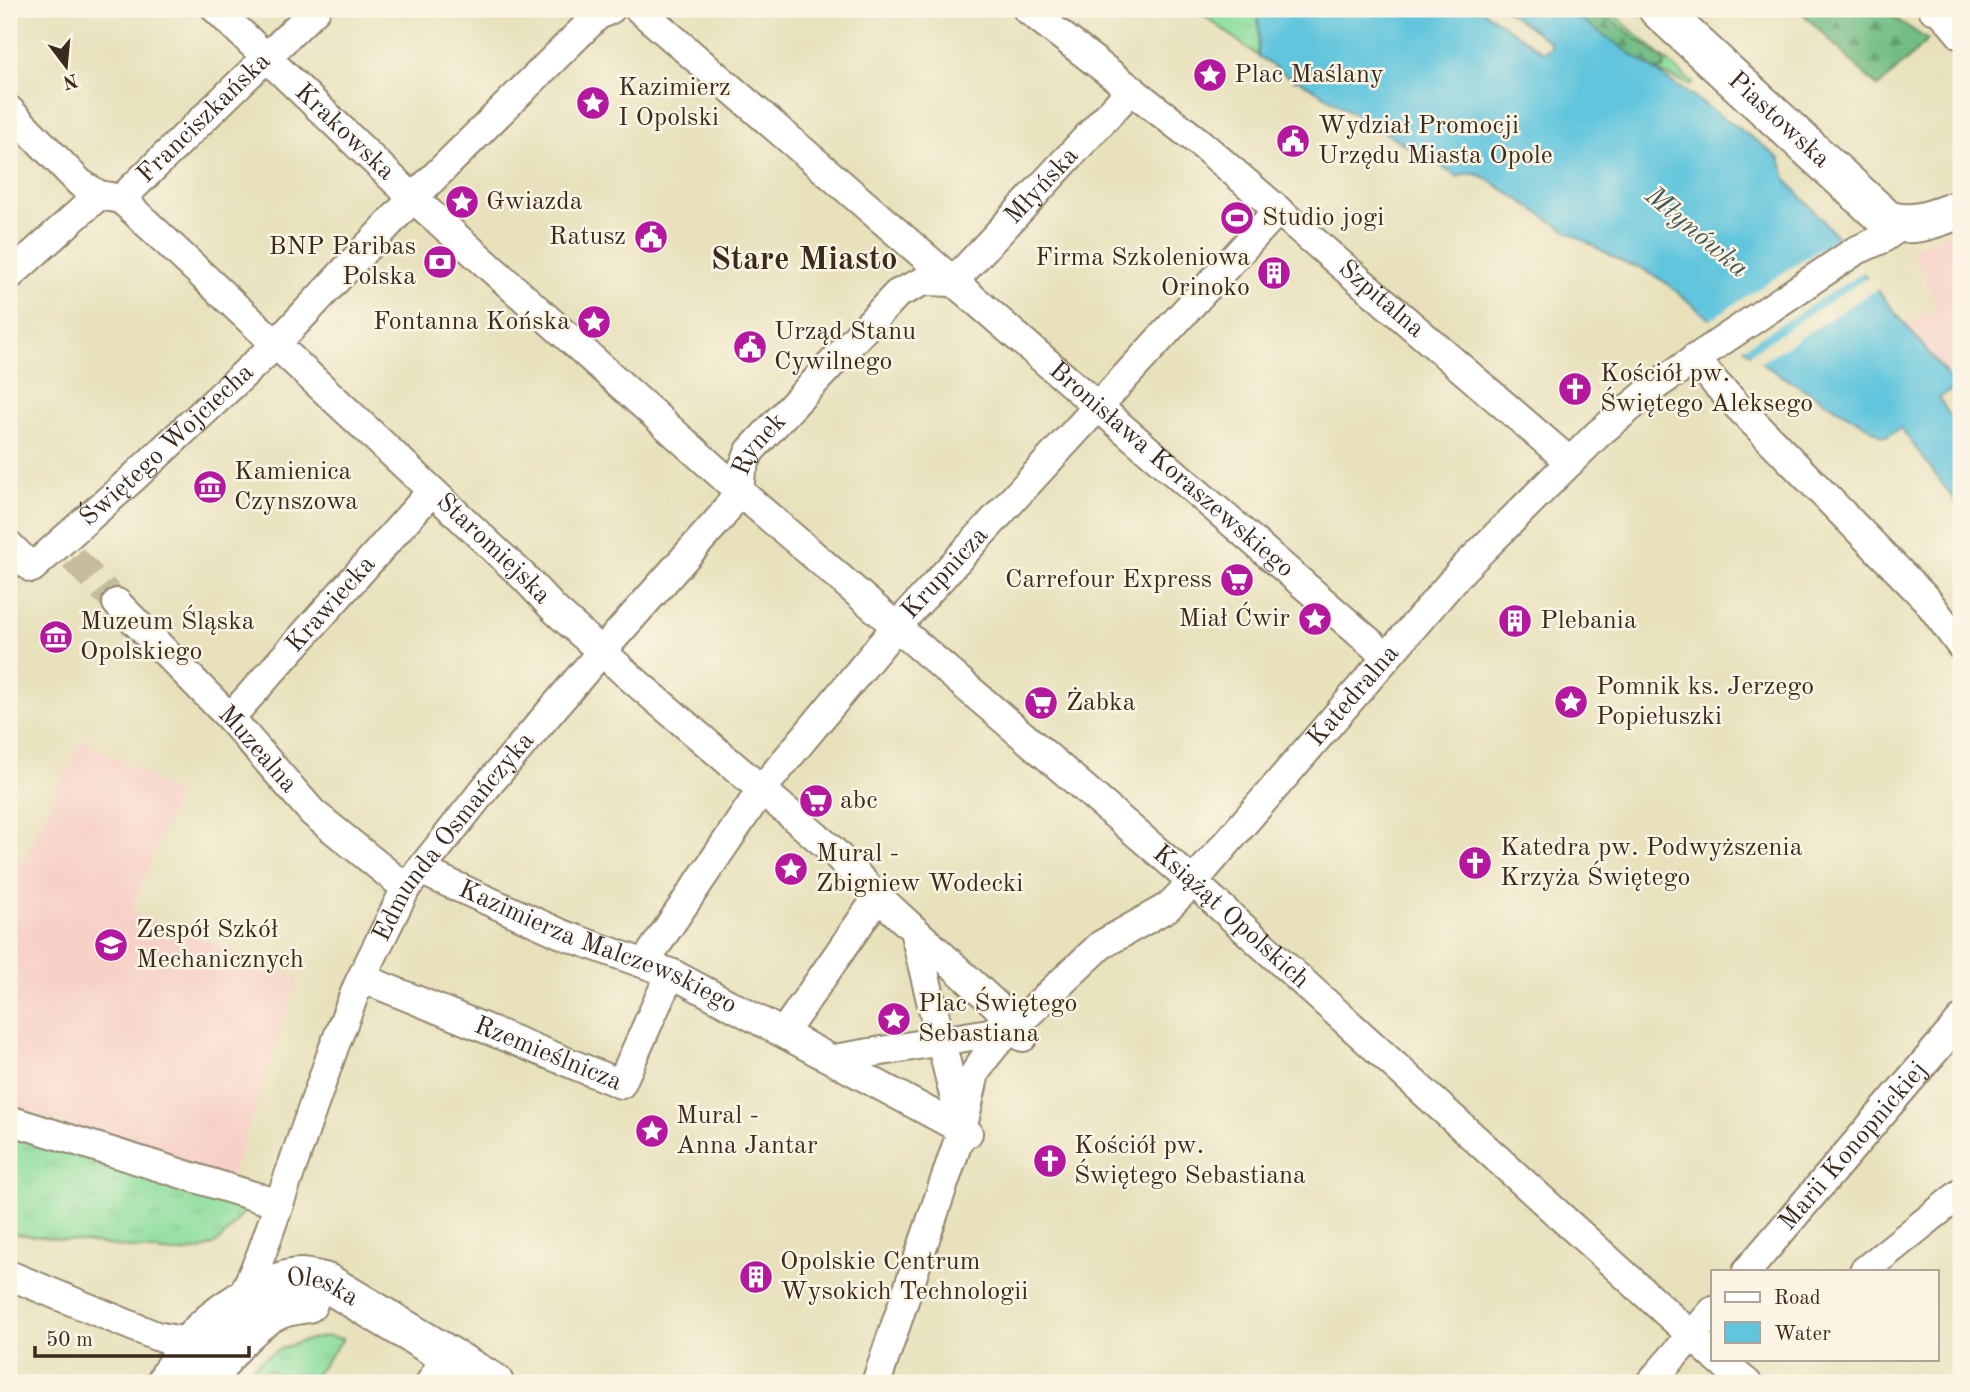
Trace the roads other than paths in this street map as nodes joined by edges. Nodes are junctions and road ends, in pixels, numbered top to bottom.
1 (216, 9) edge
2 (317, 9) edge
3 (611, 9) edge
4 (639, 9) edge
5 (1027, 9) edge
6 (1658, 9) edge
7 (1938, 9) edge
8 (1961, 35) edge
9 (258, 65) junction
10 (1132, 89) junction
11 (9, 110) edge
12 (413, 198) junction
13 (118, 201) junction
14 (1961, 209) edge
15 (1278, 210) junction
16 (1902, 225) junction
17 (9, 276) edge
18 (953, 282) junction
19 (278, 342) junction
20 (1695, 358) junction
21 (1098, 408) junction
22 (1570, 461) junction
23 (432, 491) junction
24 (739, 491) junction
25 (9, 545) edge
26 (117, 603) tunnel mouth
27 (896, 627) junction
28 (1961, 646) edge
29 (602, 651) junction
30 (1387, 657) junction
31 (230, 718) junction
32 (762, 789) junction
33 (413, 879) junction
34 (1193, 882) junction
35 (875, 894) junction
36 (914, 930) junction
37 (645, 962) junction
38 (673, 974) junction
39 (362, 978) junction
40 (1961, 1020) edge
41 (780, 1030) junction
42 (1018, 1033) junction
43 (941, 1041) junction
44 (834, 1059) junction
45 (9, 1120) edge
46 (965, 1132) junction
47 (1961, 1193) edge
48 (279, 1204) junction
49 (1747, 1270) edge
50 (1865, 1270) edge
51 (9, 1275) edge
52 (250, 1308) junction
53 (1711, 1313) edge
54 (1690, 1337) junction
55 (186, 1349) junction
56 (1711, 1353) edge
57 (438, 1369) edge
58 (166, 1383) edge
59 (207, 1383) edge
60 (494, 1383) edge
61 (876, 1383) edge
62 (1650, 1383) edge

1 - 9 street, Krakowska
2 - 9 street, Franciszkańska
3 - 12 street
4 - 18 street
5 - 10 street, Szpitalna
6 - 16 street, Piastowska
7 - 8 street
9 - 12 street, Krakowska
9 - 13 street, Franciszkańska
10 - 15 street, Szpitalna
10 - 18 street, Młyńska
11 - 13 street, Staromiejska
12 - 19 street, Świętego Wojciecha
12 - 24 street, Rynek
13 - 17 street, Franciszkańska
13 - 19 street, Staromiejska
14 - 16 street
15 - 21 street, Krupnicza
15 - 22 street, Szpitalna
16 - 20 street, Katedralna
18 - 21 street, Bronisława Koraszewskiego
18 - 24 street, Rynek
19 - 23 street, Staromiejska
19 - 25 street, Świętego Wojciecha
20 - 22 street, Katedralna
20 - 28 street
21 - 27 street, Krupnicza
21 - 30 street, Bronisława Koraszewskiego
22 - 30 street, Katedralna
23 - 29 street, Staromiejska
23 - 31 street, Krawiecka
24 - 27 street, Książąt Opolskich
24 - 29 street, Edmunda Osmańczyka
26 - 31 street, Muzealna
27 - 32 street, Krupnicza
27 - 34 street, Książąt Opolskich
29 - 32 street, Staromiejska
29 - 33 street, Edmunda Osmańczyka
30 - 34 street, Katedralna
31 - 33 street, Muzealna
32 - 35 street, Staromiejska
32 - 37 street, Krupnicza
33 - 37 street, Kazimierza Malczewskiego
33 - 39 street, Edmunda Osmańczyka
34 - 42 street, Katedralna
34 - 54 street, Książąt Opolskich
35 - 36 street
35 - 41 street
36 - 42 street
36 - 43 street
37 - 38 street, Kazimierza Malczewskiego
38 - 39 street, Rzemieślnicza
38 - 41 street, Kazimierza Malczewskiego
39 - 48 street, Edmunda Osmańczyka
40 - 49 street, Marii Konopnickiej
41 - 44 street
42 - 43 street
42 - 46 street
43 - 44 street
43 - 46 street
44 - 46 street
45 - 48 street
46 - 61 street
47 - 50 street
48 - 52 street, Edmunda Osmańczyka
51 - 55 street
52 - 55 street, Oleska
52 - 57 street, Oleska
52 - 59 street
53 - 54 street
54 - 56 street, Książąt Opolskich
54 - 62 street
55 - 58 street, Oleska
57 - 60 street, Oleska

